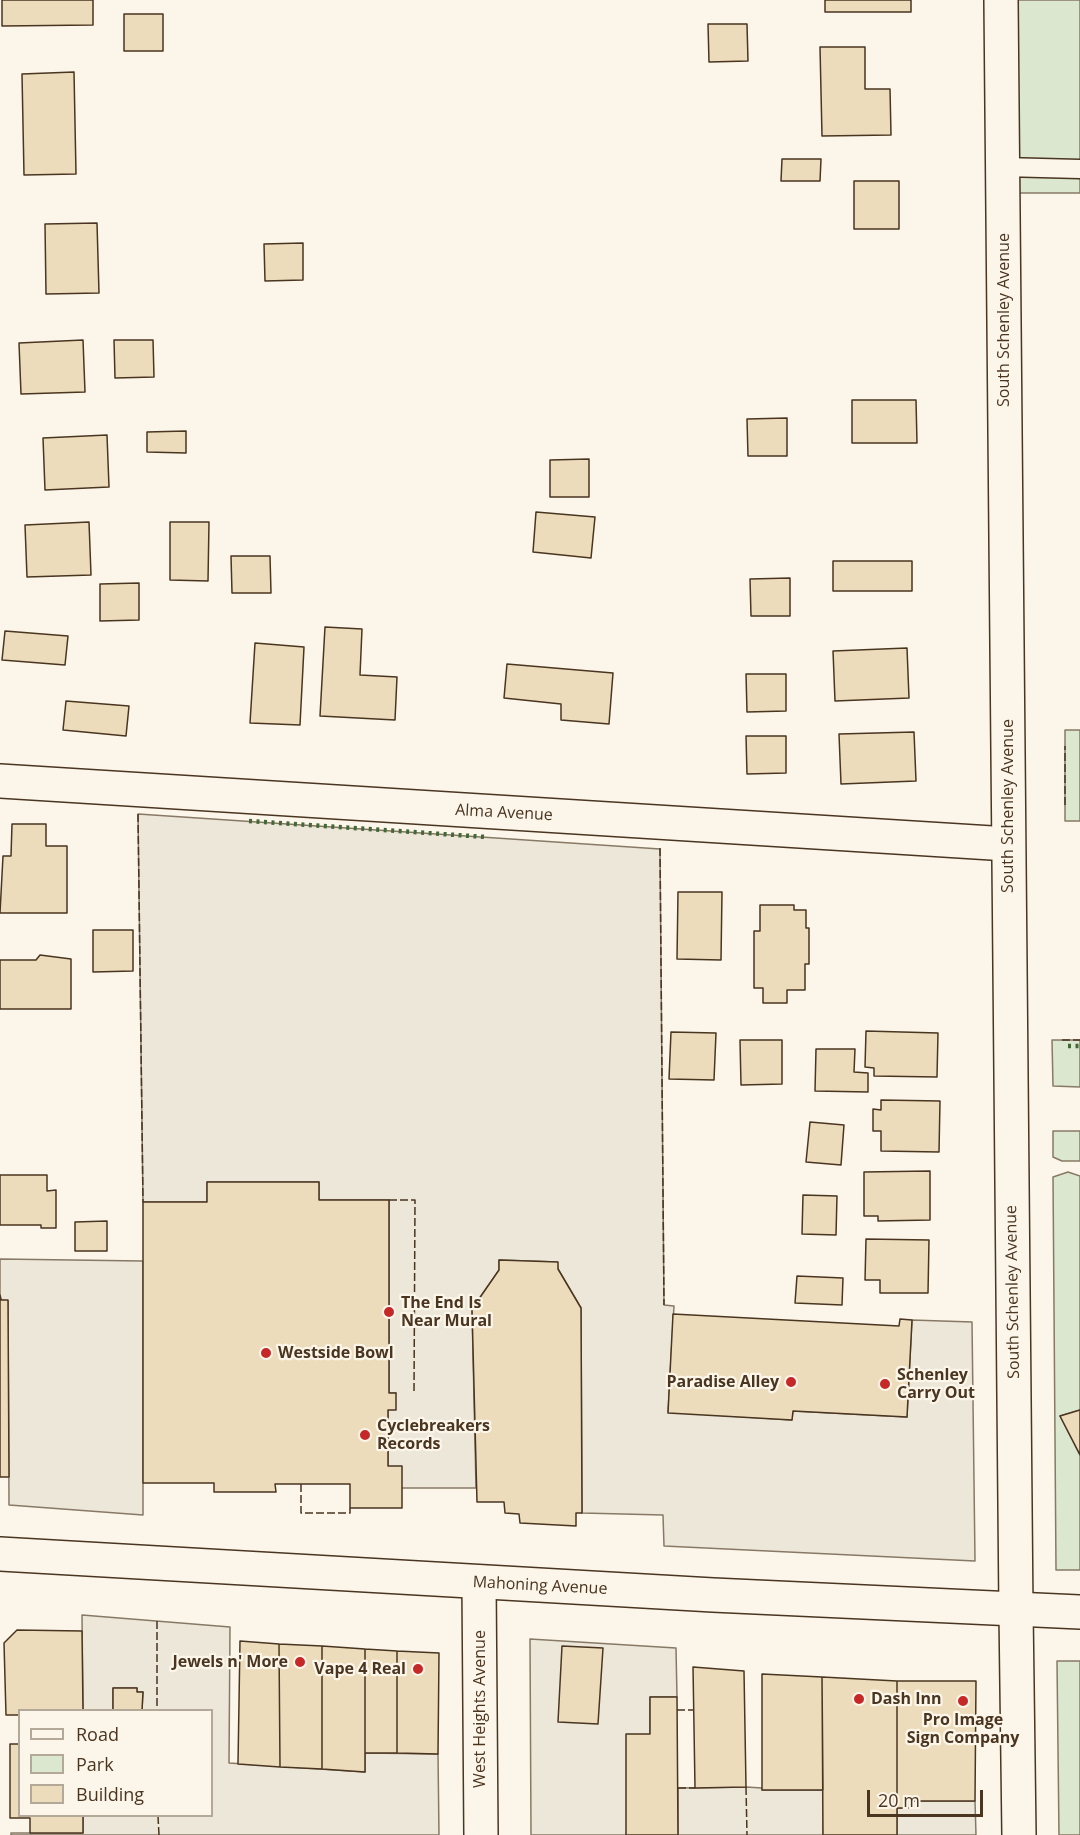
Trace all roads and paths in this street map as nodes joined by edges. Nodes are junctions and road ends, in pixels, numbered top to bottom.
1 (1001, 0) edge
2 (1003, 166) junction
3 (1080, 169) edge
4 (0, 781) edge
5 (1008, 844) junction
6 (0, 1554) edge
7 (479, 1582) junction
8 (1016, 1611) junction
9 (1080, 1612) edge
10 (481, 1835) edge
11 (1019, 1835) edge

1 - 2 street, South Schenley Avenue
2 - 3 lane
2 - 5 street, South Schenley Avenue
4 - 5 street, Alma Avenue
5 - 8 street, South Schenley Avenue
6 - 7 street, Mahoning Avenue
7 - 8 street, Mahoning Avenue
7 - 10 street, West Heights Avenue
8 - 9 street, Mahoning Avenue
8 - 11 street, South Schenley Avenue

